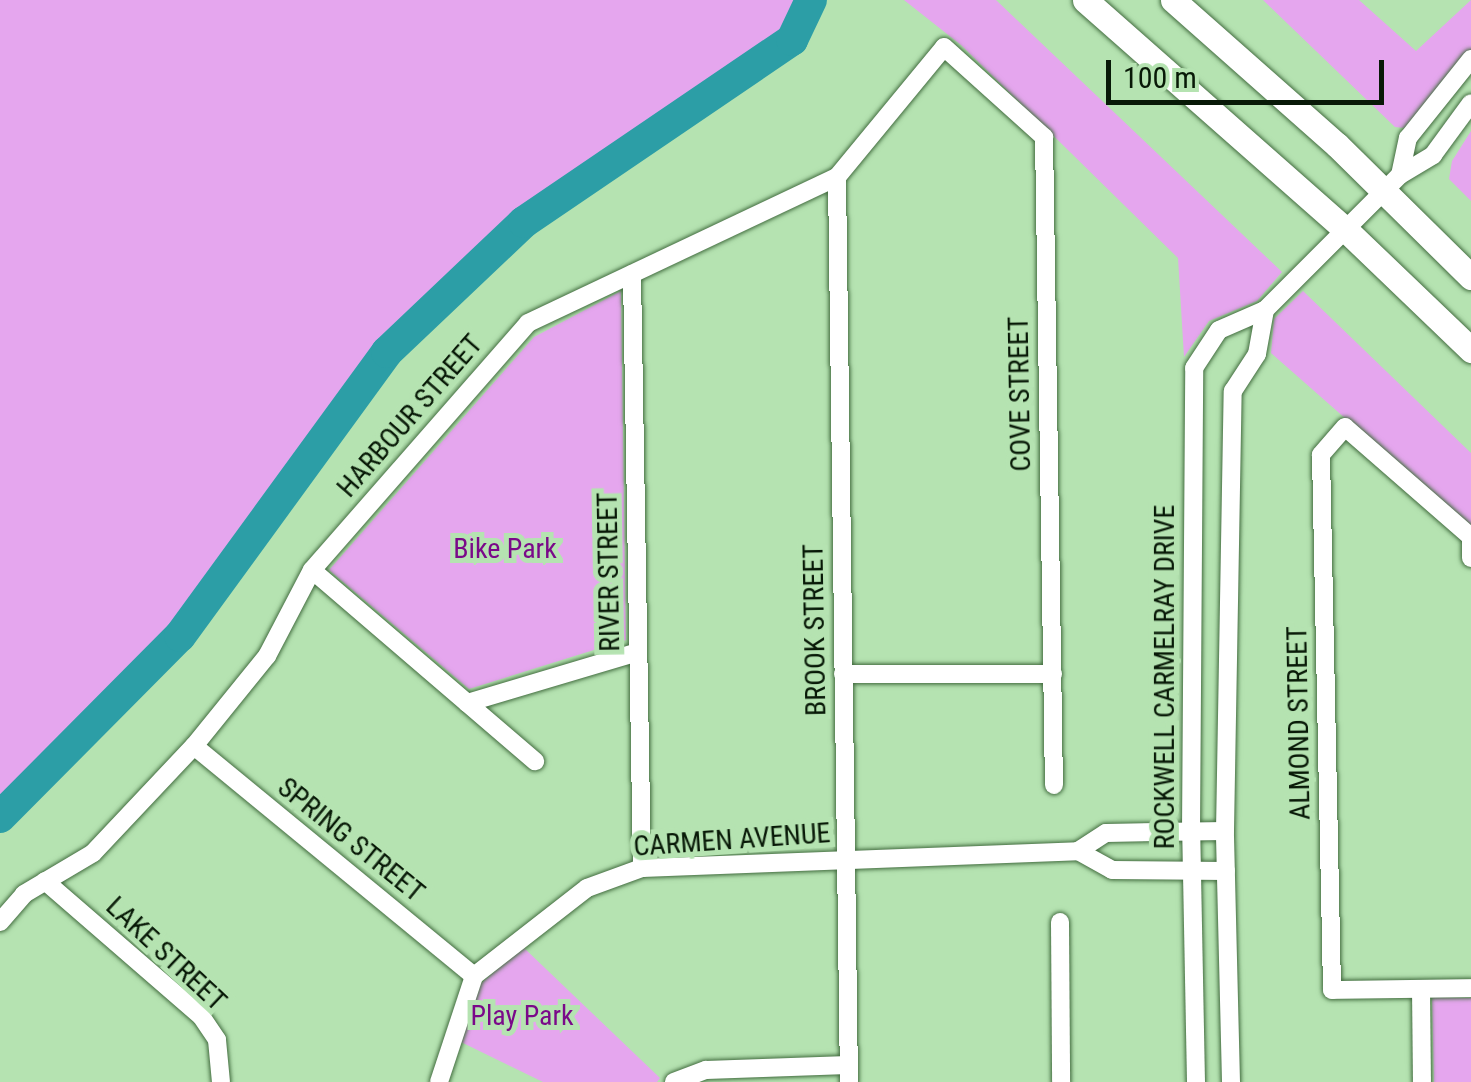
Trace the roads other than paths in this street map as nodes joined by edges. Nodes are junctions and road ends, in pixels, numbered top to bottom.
1 (1085, 0) edge
2 (1173, 0) edge
3 (944, 47) joint
4 (1471, 59) edge
5 (1471, 103) edge
6 (837, 176) junction
7 (1392, 183) junction
8 (1345, 228) junction
9 (632, 274) junction
10 (1471, 277) edge
11 (1265, 310) junction
12 (1471, 350) edge
13 (1471, 537) edge
14 (1471, 558) edge
15 (312, 570) junction
16 (638, 652) junction
17 (844, 674) junction
18 (1052, 674) junction
19 (467, 703) junction
20 (194, 746) junction
21 (536, 761) dead end
22 (1054, 784) dead end
23 (1226, 831) junction
24 (1191, 832) junction
25 (1078, 850) junction
26 (846, 858) junction
27 (642, 868) junction
28 (1192, 870) junction
29 (1226, 870) junction
30 (45, 881) junction
31 (0, 922) edge
32 (1060, 922) dead end
33 (474, 976) junction
34 (1471, 988) edge
35 (1421, 989) junction
36 (848, 1074) edge
37 (221, 1082) edge
38 (439, 1082) edge
39 (674, 1082) edge
40 (1061, 1082) edge
41 (1196, 1082) edge
42 (1231, 1082) edge
43 (1422, 1082) edge

1 - 8 street
2 - 7 street
3 - 6 street, HARBOUR STREET
3 - 18 street, COVE STREET
4 - 7 street
5 - 7 street, ROCKWELL CARMELRAY DRIVE
6 - 9 street, HARBOUR STREET
6 - 17 street, BROOK STREET
7 - 8 street, ROCKWELL CARMELRAY DRIVE
7 - 10 street
8 - 11 street, ROCKWELL CARMELRAY DRIVE
8 - 12 street
9 - 15 street, HARBOUR STREET
9 - 16 street, RIVER STREET
11 - 23 street
11 - 24 street, ROCKWELL CARMELRAY DRIVE
13 - 14 street
13 - 35 street, ALMOND STREET
15 - 19 street
15 - 20 street, HARBOUR STREET
16 - 19 street
16 - 27 street, RIVER STREET
17 - 18 street
17 - 26 street, BROOK STREET
18 - 22 street, COVE STREET
19 - 21 street
20 - 30 street, HARBOUR STREET
20 - 33 street, SPRING STREET
23 - 24 street, CARMEN AVENUE
23 - 29 street
24 - 25 street, CARMEN AVENUE
24 - 28 street, ROCKWELL CARMELRAY DRIVE
25 - 26 street, CARMEN AVENUE
25 - 28 street, CARMEN AVENUE
26 - 27 street, CARMEN AVENUE
26 - 36 street, BROOK STREET
27 - 33 street, CARMEN AVENUE
28 - 29 street, CARMEN AVENUE
28 - 41 street, ROCKWELL CARMELRAY DRIVE
29 - 42 street
30 - 31 street, HARBOUR STREET
30 - 37 street, LAKE STREET
32 - 40 street
33 - 38 street
34 - 35 street
35 - 43 street
36 - 39 street

